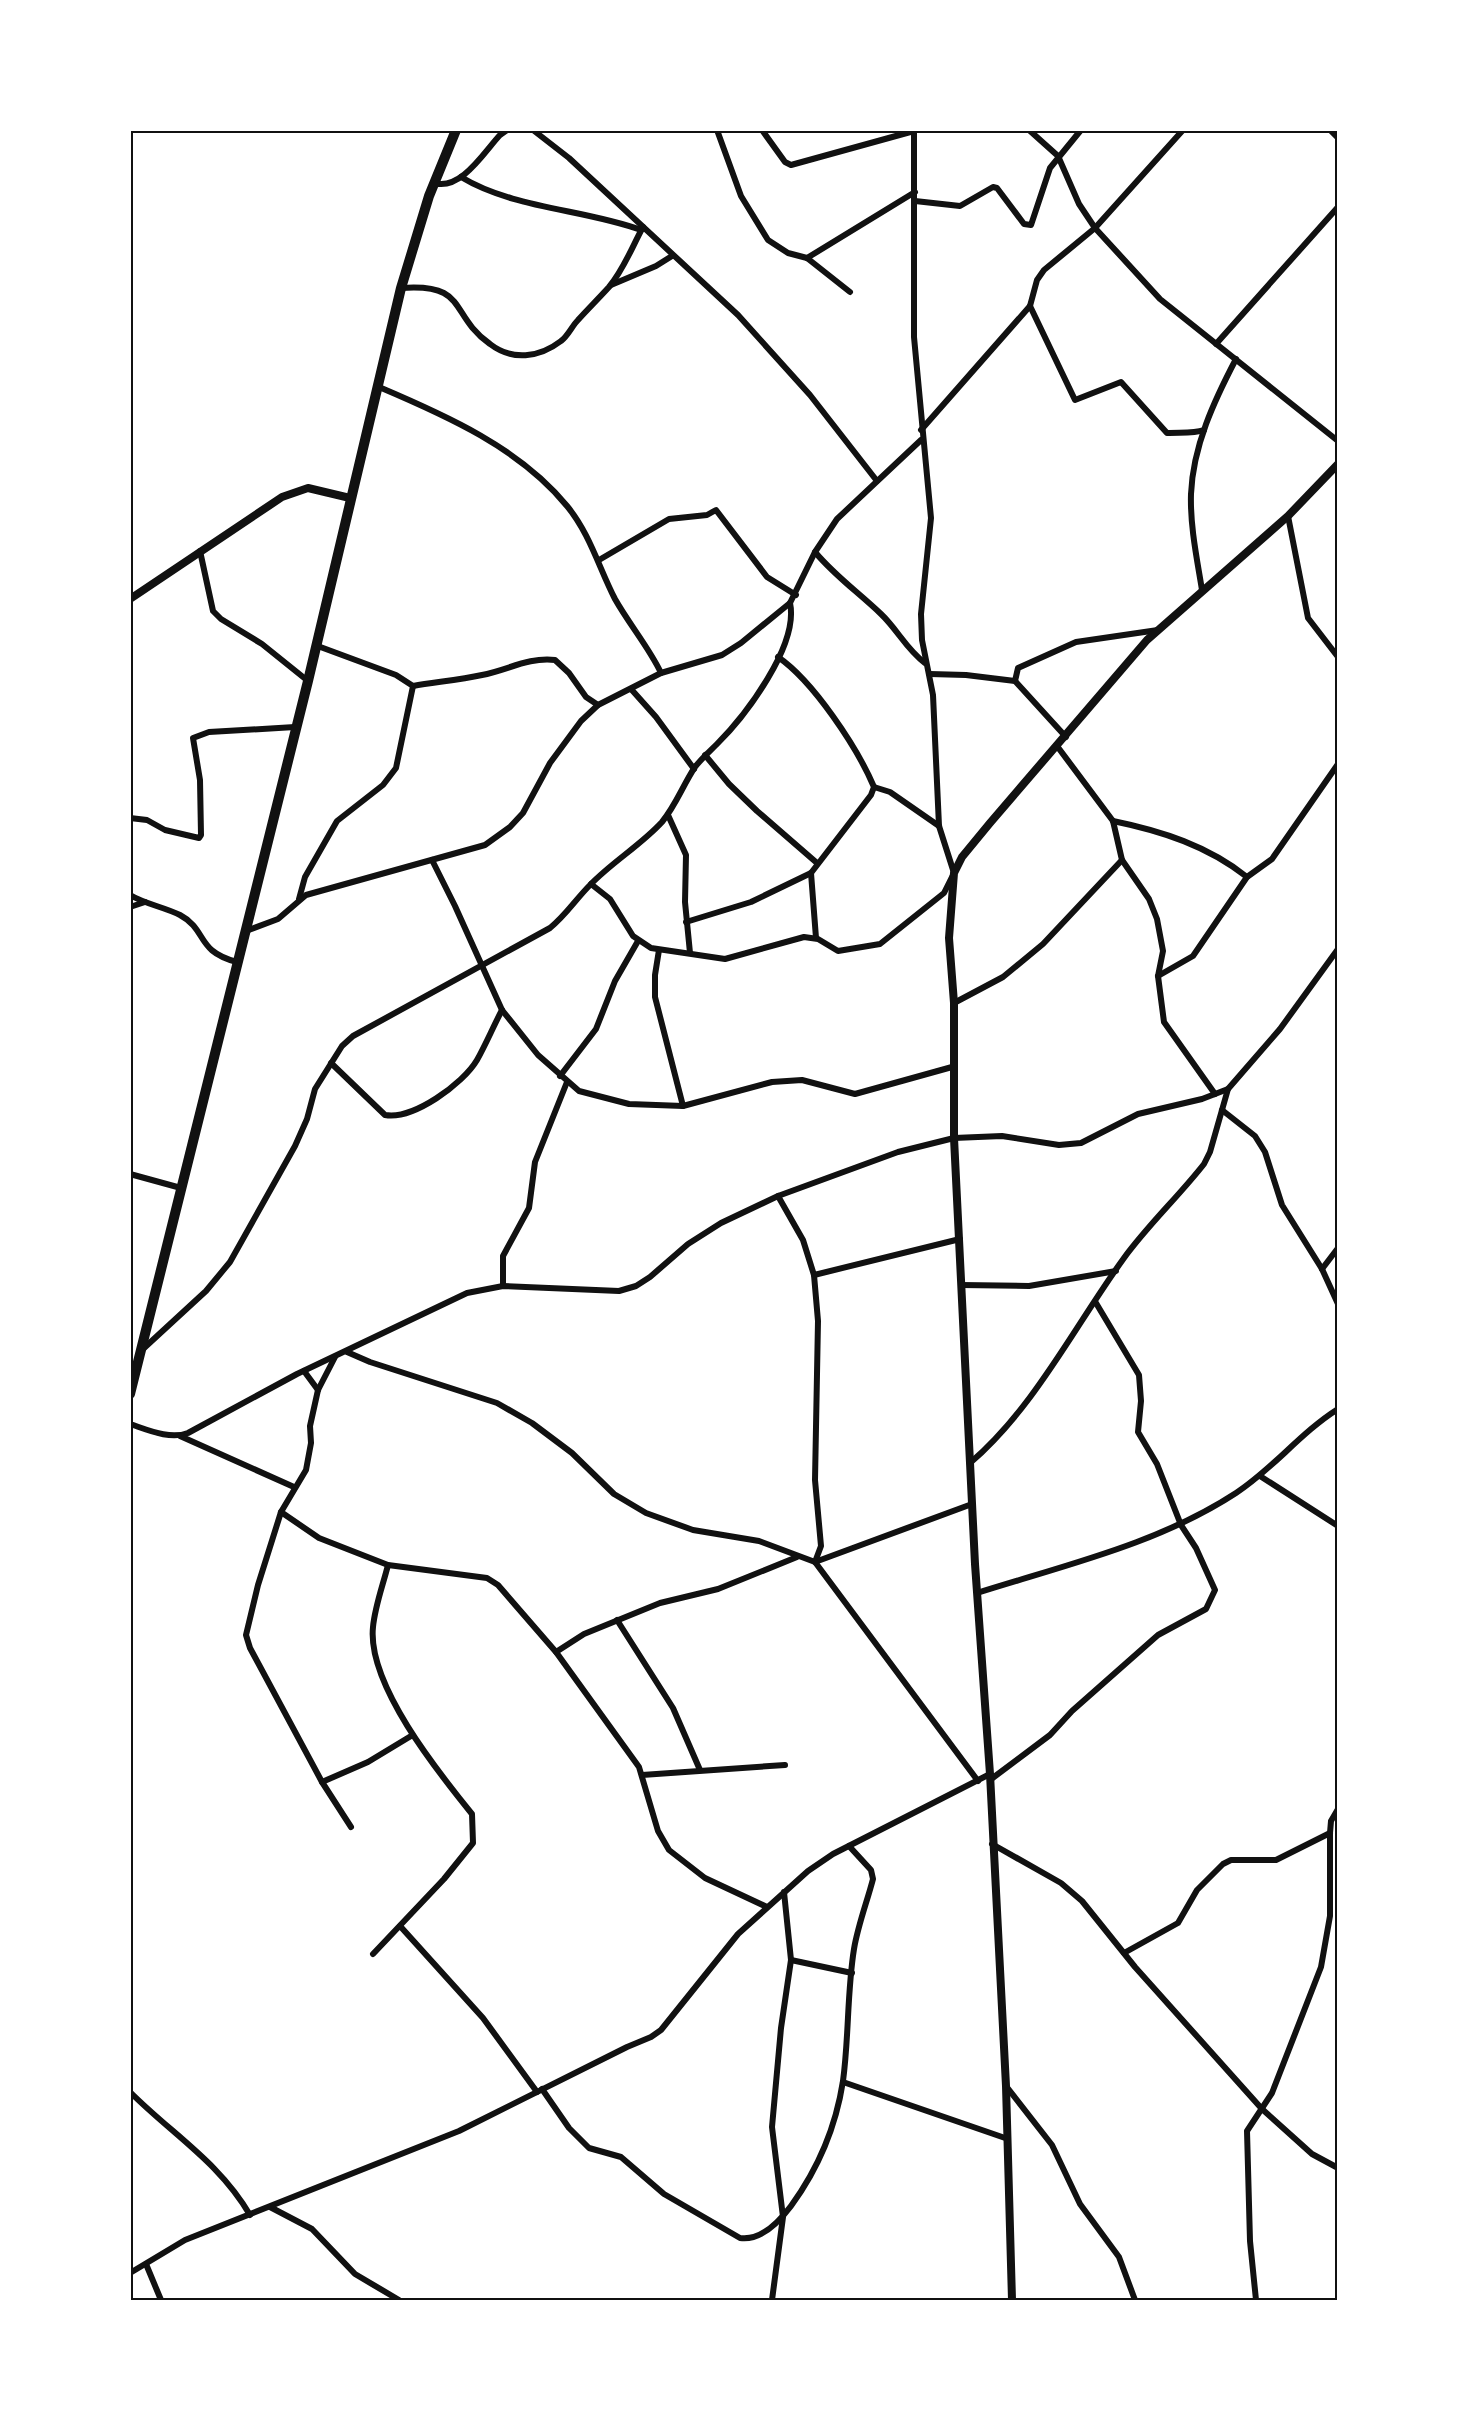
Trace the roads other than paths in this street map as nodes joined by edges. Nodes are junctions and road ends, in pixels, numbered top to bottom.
1 (456, 130) edge
2 (507, 130) edge
3 (533, 130) edge
4 (717, 130) edge
5 (762, 130) edge
6 (1029, 130) edge
7 (1081, 130) edge
8 (1183, 130) edge
9 (1330, 130) edge
10 (914, 131) edge
11 (1338, 138) edge
12 (1058, 156) junction
13 (461, 177) junction
14 (434, 183) junction
15 (915, 192) junction
16 (915, 201) junction
17 (1338, 207) edge
18 (642, 228) junction
19 (1095, 228) junction
20 (672, 256) junction
21 (807, 258) junction
22 (610, 286) junction
23 (401, 288) junction
24 (850, 292) dead end
25 (1030, 306) junction
26 (1216, 344) junction
27 (1236, 359) junction
28 (379, 387) junction
29 (921, 430) junction
30 (1204, 430) junction
31 (921, 440) junction
32 (1338, 441) edge
33 (1338, 464) edge
34 (877, 481) junction
35 (350, 498) junction
36 (1288, 516) junction
37 (200, 551) junction
38 (815, 552) junction
39 (599, 560) junction
40 (1202, 590) junction
41 (795, 595) junction
42 (130, 599) edge
43 (790, 603) junction
44 (1158, 630) junction
45 (315, 645) junction
46 (1337, 654) edge
47 (778, 657) junction
48 (925, 663) junction
49 (662, 673) junction
50 (930, 674) junction
51 (308, 681) junction
52 (1015, 681) junction
53 (413, 686) junction
54 (631, 689) junction
55 (598, 705) junction
56 (295, 727) junction
57 (1066, 737) junction
58 (1057, 746) junction
59 (705, 755) junction
60 (1338, 764) edge
61 (694, 769) junction
62 (874, 787) junction
63 (668, 815) junction
64 (130, 818) edge
65 (1113, 821) junction
66 (939, 826) junction
67 (432, 860) junction
68 (1122, 860) junction
69 (817, 863) junction
70 (811, 873) junction
71 (954, 873) junction
72 (1247, 877) junction
73 (591, 884) junction
74 (130, 895) edge
75 (299, 900) junction
76 (146, 902) junction
77 (130, 907) edge
78 (686, 922) junction
79 (245, 932) junction
80 (816, 938) junction
81 (638, 941) junction
82 (1338, 949) edge
83 (659, 950) junction
84 (690, 953) junction
85 (237, 962) junction
86 (481, 967) junction
87 (1158, 976) junction
88 (954, 1004) junction
89 (502, 1010) junction
90 (331, 1063) junction
91 (952, 1067) junction
92 (560, 1076) junction
93 (567, 1082) junction
94 (1228, 1089) junction
95 (1215, 1094) junction
96 (683, 1106) junction
97 (1222, 1110) junction
98 (954, 1138) junction
99 (130, 1174) edge
100 (181, 1188) junction
101 (778, 1196) junction
102 (960, 1239) junction
103 (1338, 1248) edge
104 (1322, 1269) junction
105 (1116, 1271) junction
106 (814, 1275) junction
107 (962, 1285) junction
108 (503, 1286) junction
109 (1096, 1303) junction
110 (1338, 1304) edge
111 (141, 1352) junction
112 (347, 1352) junction
113 (335, 1357) junction
114 (304, 1371) junction
115 (318, 1390) junction
116 (130, 1394) edge
117 (1338, 1409) edge
118 (130, 1424) edge
119 (180, 1436) junction
120 (970, 1463) junction
121 (1260, 1476) junction
122 (294, 1487) junction
123 (972, 1504) junction
124 (281, 1512) junction
125 (1181, 1525) junction
126 (1338, 1526) edge
127 (798, 1557) junction
128 (815, 1562) junction
129 (388, 1565) junction
130 (977, 1593) junction
131 (617, 1620) junction
132 (556, 1652) junction
133 (411, 1736) junction
134 (785, 1765) dead end
135 (700, 1770) junction
136 (642, 1775) junction
137 (990, 1777) junction
138 (978, 1780) junction
139 (322, 1782) junction
140 (1338, 1809) edge
141 (351, 1827) dead end
142 (1330, 1833) junction
143 (992, 1844) junction
144 (849, 1846) junction
145 (784, 1892) junction
146 (767, 1907) junction
147 (1330, 1916) junction
148 (1338, 1918) edge
149 (400, 1926) junction
150 (1124, 1953) junction
151 (372, 1954) dead end
152 (791, 1960) junction
153 (852, 1973) junction
154 (843, 2082) junction
155 (1006, 2086) junction
156 (540, 2091) junction
157 (130, 2092) edge
158 (1262, 2109) junction
159 (1008, 2139) junction
160 (1338, 2168) edge
161 (270, 2207) junction
162 (250, 2215) junction
163 (783, 2217) junction
164 (146, 2264) junction
165 (130, 2273) edge
166 (161, 2301) edge
167 (399, 2301) edge
168 (772, 2301) edge
169 (1012, 2301) edge
170 (1136, 2301) edge
171 (1257, 2301) edge

1 - 14 highway
2 - 13 street
3 - 18 street
4 - 21 street
5 - 10 street
6 - 12 street
7 - 12 street
8 - 19 street
9 - 11 street
10 - 15 street
12 - 16 street
12 - 19 street
13 - 14 street
13 - 18 street
14 - 23 highway
15 - 16 street
15 - 21 street
16 - 29 street
17 - 26 street
18 - 20 street
18 - 22 street
19 - 25 street
19 - 26 street
20 - 22 street
20 - 34 street
21 - 24 street
22 - 23 street
23 - 28 highway
25 - 29 street
25 - 30 street
26 - 27 street
27 - 30 street
27 - 32 street
28 - 35 highway
28 - 39 street
29 - 31 street
30 - 40 street
31 - 34 street
31 - 48 street
33 - 36 street
34 - 38 street
35 - 37 street
35 - 45 highway
36 - 40 street
36 - 46 street
37 - 42 street
37 - 51 street
38 - 41 street
38 - 48 street
39 - 41 street
39 - 49 street
40 - 44 street
41 - 43 street
43 - 47 street
43 - 49 street
44 - 52 street
44 - 57 street
45 - 51 highway
45 - 53 street
47 - 59 street
47 - 62 street
48 - 50 street
49 - 54 street
50 - 52 street
50 - 66 street
51 - 56 highway
52 - 57 street
53 - 55 street
53 - 75 street
54 - 55 street
54 - 61 street
55 - 67 street
56 - 64 street
56 - 79 highway
57 - 58 street
58 - 65 street
58 - 71 street
59 - 61 street
59 - 69 street
60 - 72 street
61 - 63 street
62 - 66 street
62 - 69 street
63 - 73 street
63 - 78 street
65 - 68 street
65 - 72 street
66 - 71 street
67 - 75 street
67 - 86 street
68 - 87 street
68 - 88 street
69 - 70 street
70 - 78 street
70 - 80 street
71 - 80 street
71 - 88 street
72 - 87 street
73 - 81 street
73 - 86 street
74 - 76 street
75 - 79 street
76 - 77 street
76 - 85 street
78 - 84 street
79 - 85 highway
80 - 84 street
81 - 83 street
81 - 92 street
82 - 94 street
83 - 84 street
83 - 96 street
85 - 100 highway
86 - 89 street
86 - 90 street
87 - 95 street
88 - 91 street
89 - 90 street
89 - 92 street
90 - 111 street
91 - 96 street
91 - 98 street
92 - 93 street
93 - 96 street
93 - 108 street
94 - 95 street
94 - 97 street
95 - 98 street
97 - 104 street
97 - 105 street
98 - 101 street
98 - 102 street
99 - 100 street
100 - 111 highway
101 - 106 street
101 - 108 street
102 - 106 street
102 - 107 street
103 - 104 street
104 - 110 street
105 - 107 street
105 - 109 street
106 - 128 street
107 - 120 street
108 - 112 street
109 - 120 street
109 - 125 street
111 - 116 highway
112 - 113 street
112 - 127 street
113 - 114 street
113 - 115 street
114 - 115 street
114 - 119 street
115 - 122 street
117 - 121 street
118 - 119 street
119 - 122 street
120 - 123 street
121 - 125 street
121 - 126 street
122 - 124 street
123 - 128 street
123 - 130 street
124 - 129 street
124 - 139 street
125 - 130 street
125 - 137 street
127 - 128 street
127 - 131 street
128 - 138 street
129 - 132 street
129 - 133 street
130 - 137 street
131 - 132 street
131 - 135 street
132 - 136 street
133 - 139 street
133 - 149 street
134 - 135 street
135 - 136 street
136 - 146 street
137 - 138 street
137 - 143 street
138 - 144 street
139 - 141 street
140 - 142 street
142 - 147 street
142 - 150 street
143 - 150 street
143 - 155 street
144 - 145 street
144 - 153 street
145 - 146 street
145 - 152 street
146 - 156 street
147 - 148 street
147 - 158 street
149 - 151 street
149 - 156 street
150 - 158 street
152 - 153 street
152 - 163 street
153 - 154 street
154 - 159 street
154 - 163 street
155 - 159 street
155 - 170 street
156 - 161 street
156 - 163 street
157 - 162 street
158 - 160 street
158 - 171 street
159 - 169 street
161 - 162 street
161 - 167 street
162 - 164 street
163 - 168 street
164 - 165 street
164 - 166 street

